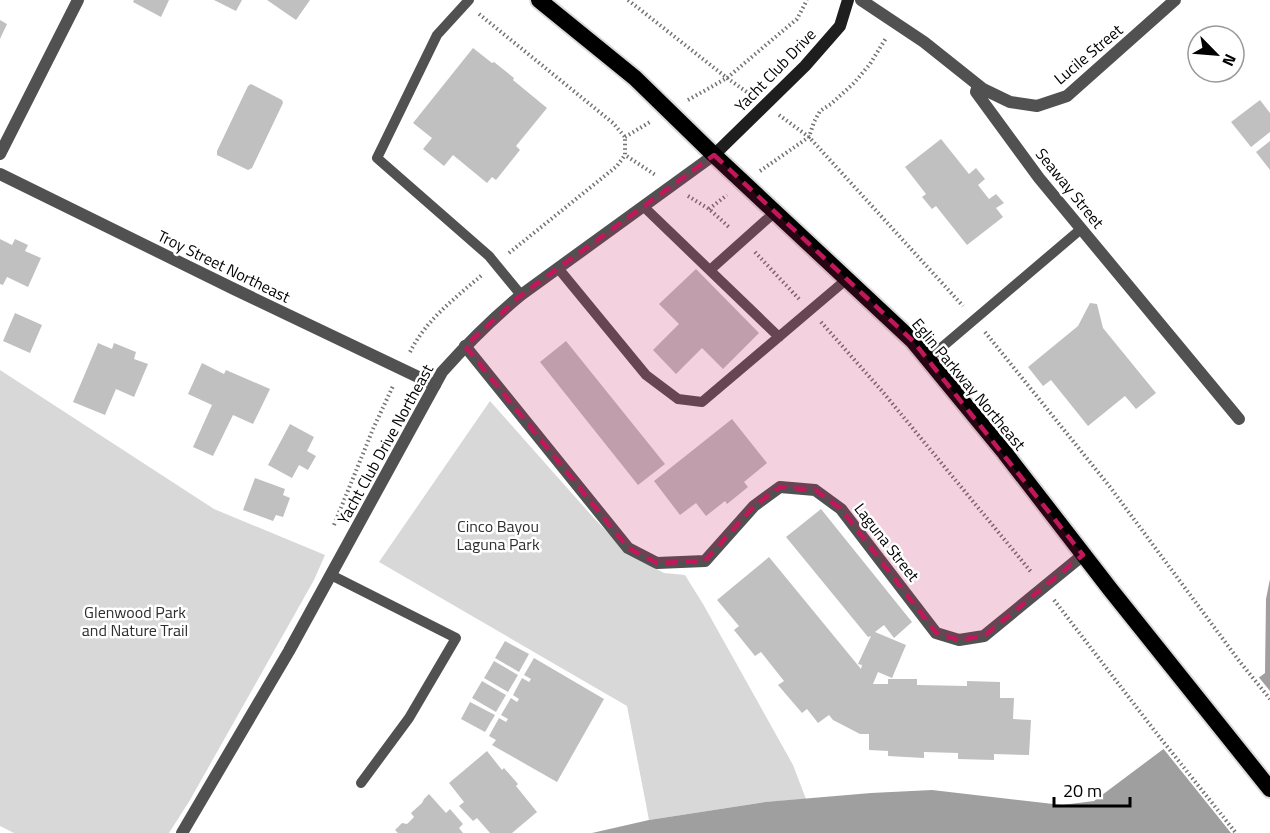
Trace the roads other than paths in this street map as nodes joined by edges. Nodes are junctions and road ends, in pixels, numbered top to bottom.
1 (78, 0) edge
2 (539, 0) edge
3 (848, 0) edge
4 (861, 0) edge
5 (1175, 0) edge
6 (467, 2) edge
7 (978, 85) junction
8 (0, 154) edge
9 (714, 155) junction
10 (0, 174) edge
11 (643, 206) junction
12 (775, 212) junction
13 (1081, 229) junction
14 (558, 268) junction
15 (710, 270) junction
16 (847, 279) junction
17 (521, 295) junction
18 (779, 337) junction
19 (465, 346) junction
20 (928, 359) junction
21 (435, 385) junction
22 (1239, 419) dead end
23 (1083, 555) junction
24 (331, 575) junction
25 (361, 783) dead end
26 (1270, 789) edge
27 (182, 833) edge

1 - 8 street
2 - 9 highway, Eglin Parkway Northeast
3 - 9 main road, Yacht Club Drive
4 - 7 street, Seaway Street
5 - 7 street, Lucile Street
6 - 17 lane
7 - 13 street, Seaway Street
9 - 11 street, Yacht Club Drive Northeast
9 - 12 highway, Eglin Parkway Northeast
10 - 21 street, Troy Street Northeast
11 - 14 street, Yacht Club Drive Northeast
11 - 15 lane
12 - 15 lane
12 - 16 highway, Eglin Parkway Northeast
13 - 20 lane
13 - 22 street, Seaway Street
14 - 17 street, Yacht Club Drive Northeast
14 - 18 lane
15 - 18 lane
16 - 18 lane
16 - 20 highway, Eglin Parkway Northeast
17 - 19 street, Yacht Club Drive Northeast
19 - 21 street, Yacht Club Drive Northeast
19 - 23 street, Laguna Street
20 - 23 highway, Eglin Parkway Northeast
21 - 24 street, Yacht Club Drive Northeast
23 - 26 highway, Eglin Parkway Northeast
24 - 25 lane
24 - 27 street, Yacht Club Drive Northeast

